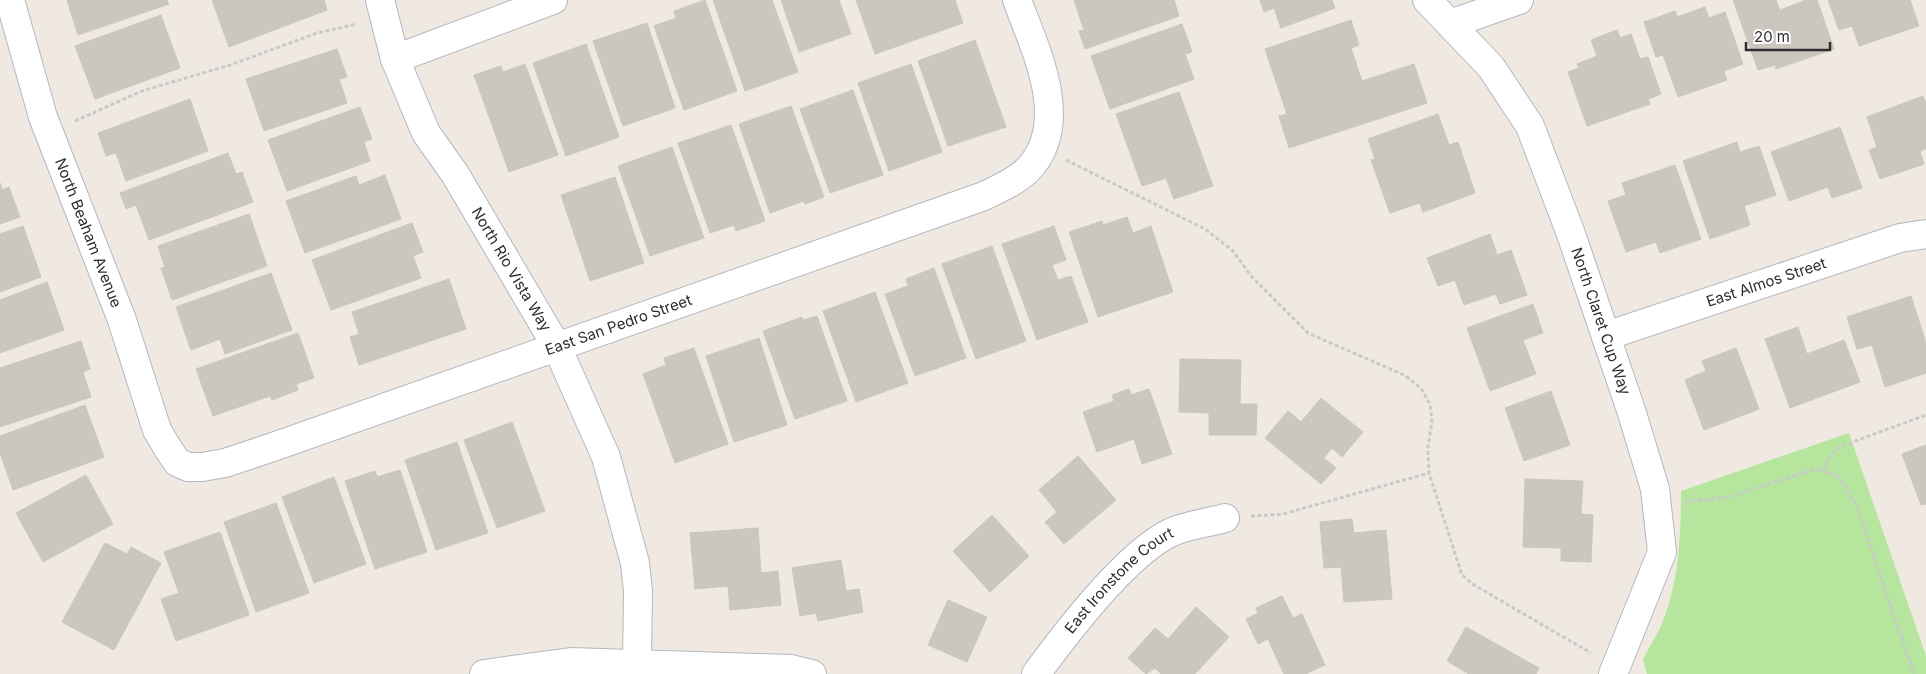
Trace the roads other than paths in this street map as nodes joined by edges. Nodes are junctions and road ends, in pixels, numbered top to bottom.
1 (10, 0) edge
2 (553, 0) edge
3 (1017, 0) edge
4 (1427, 0) edge
5 (1519, 0) edge
6 (382, 9) edge
7 (1450, 24) junction
8 (395, 59) junction
9 (1926, 234) edge
10 (1606, 336) junction
11 (557, 347) junction
12 (177, 462) joint
13 (1225, 518) road end
14 (636, 664) junction
15 (1614, 670) edge
16 (484, 674) edge
17 (812, 674) edge
18 (1036, 674) edge

1 - 12 street, North Beaham Avenue
2 - 8 street
3 - 11 street, East San Pedro Street
4 - 7 street, North Claret Cup Way
5 - 7 street
6 - 8 street, North Rio Vista Way
7 - 10 street, North Claret Cup Way
8 - 11 street, North Rio Vista Way
9 - 10 street, East Almos Street
10 - 15 street, North Claret Cup Way
11 - 12 street, East San Pedro Street
11 - 14 street, North Rio Vista Way
13 - 18 street, East Ironstone Court
14 - 16 street
14 - 17 street

